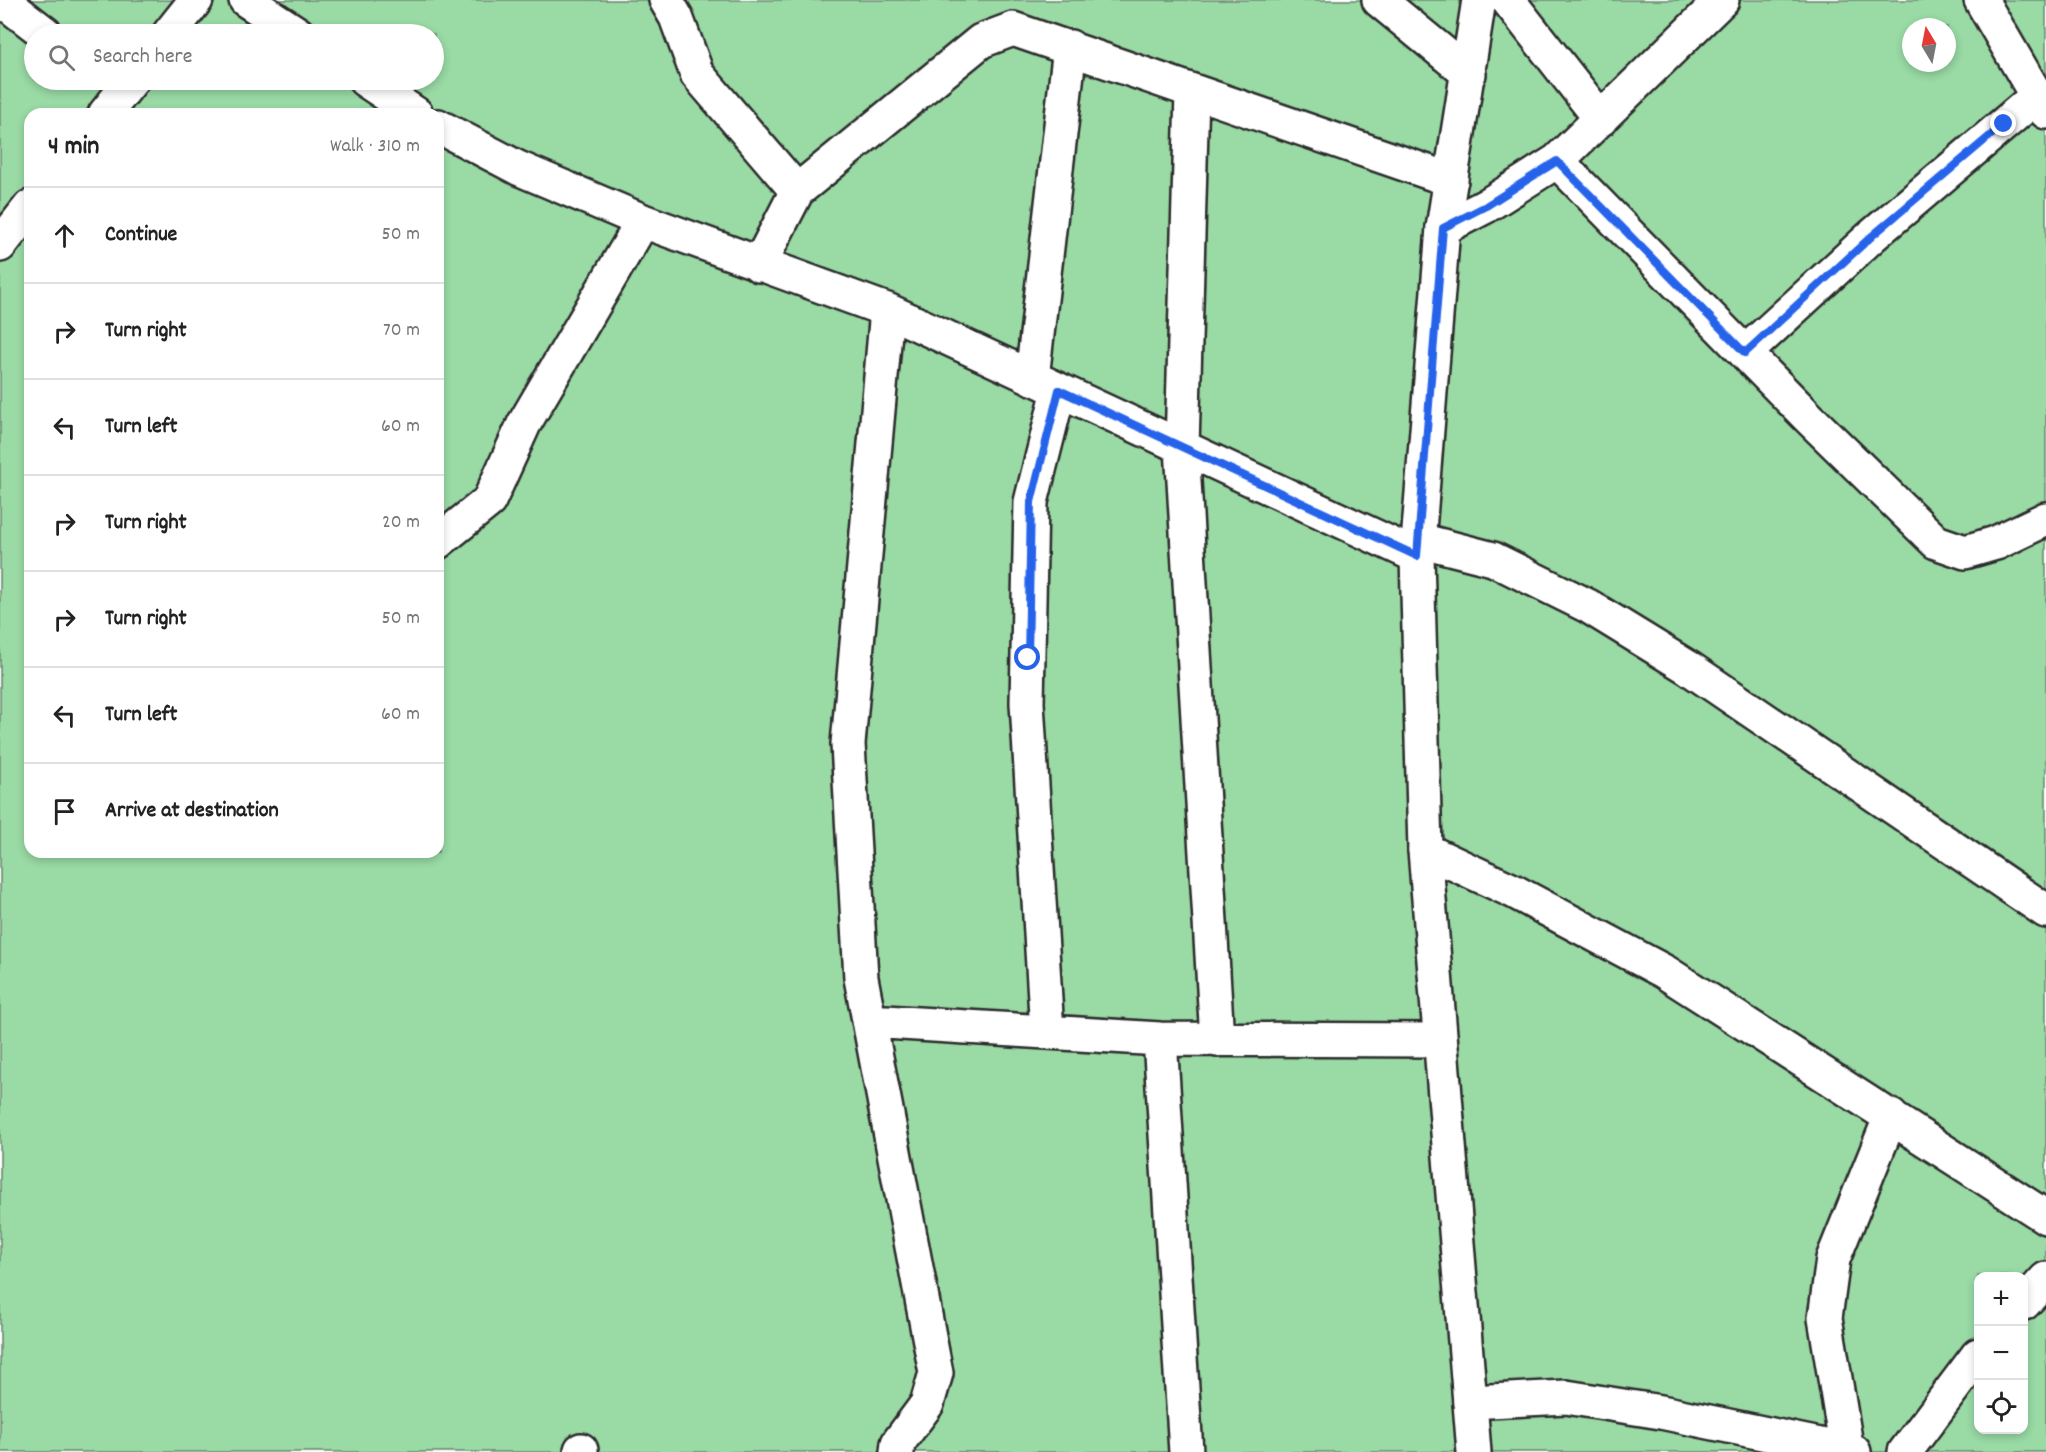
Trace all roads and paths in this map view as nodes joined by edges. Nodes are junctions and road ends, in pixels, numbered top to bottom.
1 (2, 0) edge
2 (196, 0) edge
3 (246, 0) edge
4 (666, 0) edge
5 (1379, 0) edge
6 (1497, 0) edge
7 (1508, 0) edge
8 (1722, 0) edge
9 (1981, 0) edge
10 (1478, 12) edge
11 (33, 24) edge
12 (176, 24) edge
13 (283, 24) edge
14 (1070, 47) junction
15 (1469, 74) junction
16 (380, 90) edge
17 (1192, 93) junction
18 (2041, 104) edge
19 (407, 108) edge
20 (1601, 119) junction
21 (444, 129) edge
22 (1557, 161) junction
23 (1451, 180) junction
24 (797, 191) junction
25 (24, 215) edge
26 (643, 220) junction
27 (1443, 228) junction
28 (0, 245) edge
29 (759, 265) junction
30 (886, 310) junction
31 (1745, 353) junction
32 (1046, 384) junction
33 (1182, 447) junction
34 (2046, 519) edge
35 (444, 537) edge
36 (1418, 548) junction
37 (1425, 850) junction
38 (2046, 911) edge
39 (869, 1021) junction
40 (1047, 1032) junction
41 (1160, 1039) junction
42 (1217, 1040) junction
43 (1439, 1040) junction
44 (1891, 1116) junction
45 (2046, 1217) edge
46 (2046, 1279) edge
47 (2028, 1299) edge
48 (1974, 1360) edge
49 (1470, 1402) junction
50 (1851, 1451) edge
51 (897, 1452) edge
52 (1186, 1452) edge
53 (1474, 1452) edge
54 (1905, 1452) edge

1 - 11 street
2 - 12 street
3 - 13 street
4 - 24 street
5 - 15 street
6 - 10 street
7 - 20 street
8 - 20 street
9 - 18 street
10 - 15 street
14 - 17 street
14 - 24 street
14 - 32 street
15 - 23 street
16 - 19 street
17 - 23 street
17 - 33 street
18 - 31 street
20 - 22 street
21 - 26 street
22 - 27 street
22 - 31 street
23 - 27 street
24 - 29 street
25 - 28 street
26 - 29 street
26 - 35 street
27 - 36 street
29 - 30 street
30 - 32 street
30 - 39 street
31 - 34 street
32 - 33 street
32 - 40 street
33 - 36 street
33 - 42 street
36 - 37 street
36 - 38 street
37 - 43 street
37 - 44 street
39 - 40 street
39 - 51 street
40 - 41 street
41 - 42 street
41 - 52 street
42 - 43 street
43 - 49 street
44 - 45 street
44 - 50 street
46 - 47 street
48 - 54 street
49 - 50 street
49 - 53 street

